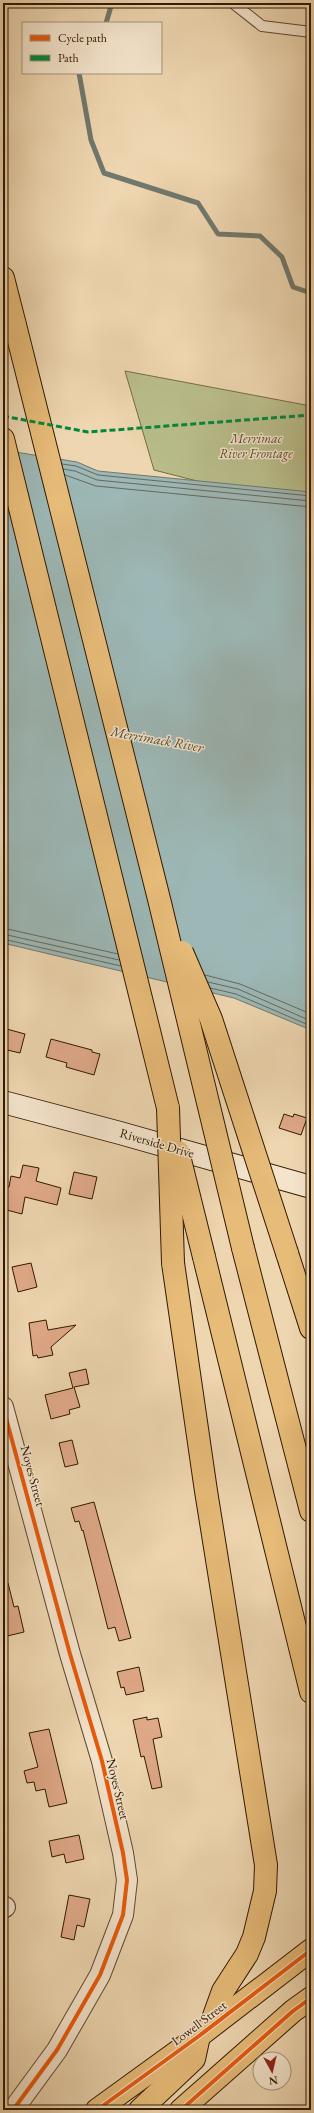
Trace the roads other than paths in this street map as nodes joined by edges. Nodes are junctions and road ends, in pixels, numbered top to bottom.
1 (233, 3) edge
2 (311, 32) edge
3 (3, 278) edge
4 (3, 439) edge
5 (159, 899) junction
6 (3, 1102) edge
7 (168, 1108) junction
8 (311, 1187) edge
9 (311, 1328) edge
10 (3, 1407) edge
11 (311, 1511) edge
12 (311, 1692) edge
13 (311, 1950) edge
14 (311, 1998) edge
15 (205, 2031) junction
16 (13, 2110) edge
17 (97, 2110) edge
18 (140, 2110) edge
19 (180, 2110) edge

1 - 2 lane
3 - 5 main road, bridge
4 - 7 main road
5 - 9 main road, bridge
5 - 11 main road, bridge
6 - 8 main road, Riverside Drive
7 - 12 main road, bridge
7 - 15 main road, bridge
10 - 16 street, Noyes Street
13 - 15 main road, Lowell Street
14 - 19 main road
15 - 17 main road, Lowell Street
15 - 18 main road

